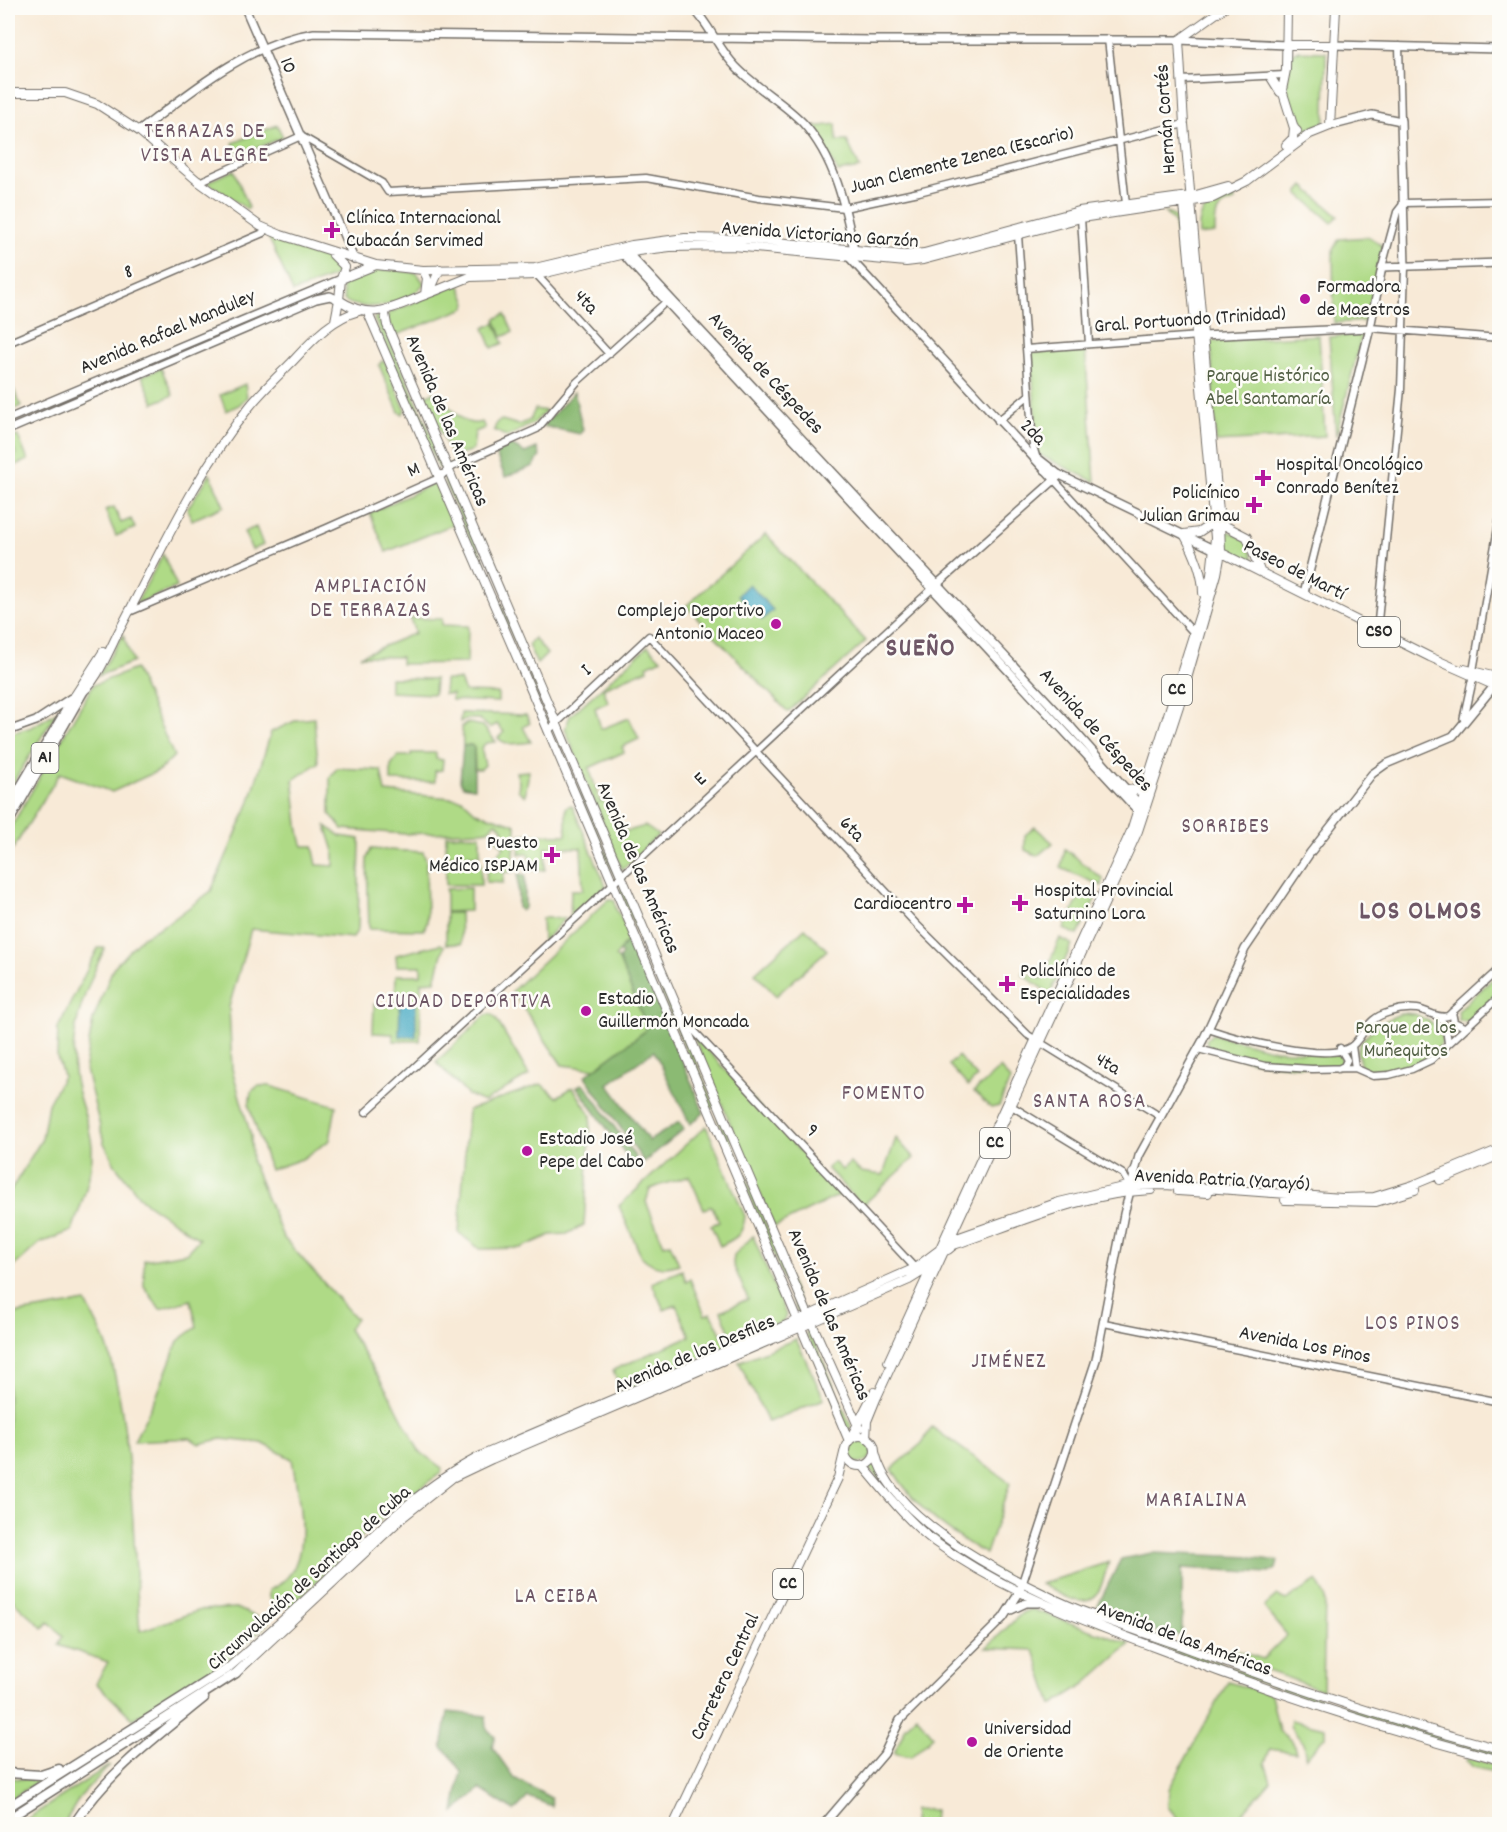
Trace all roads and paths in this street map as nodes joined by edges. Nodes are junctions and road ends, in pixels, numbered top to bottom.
1 (245, 8) edge
2 (693, 8) edge
3 (1224, 8) edge
4 (1287, 8) edge
5 (1336, 8) edge
6 (715, 38) junction
7 (1108, 39) junction
8 (1179, 40) junction
9 (1287, 45) junction
10 (1333, 45) junction
11 (1400, 46) junction
12 (262, 49) junction
13 (1500, 49) edge
14 (1285, 75) junction
15 (1270, 76) junction
16 (1180, 80) junction
17 (8, 93) edge
18 (1282, 96) junction
19 (1401, 121) junction
20 (1184, 124) junction
21 (1330, 126) junction
22 (1294, 128) junction
23 (139, 131) junction
24 (1310, 134) junction
25 (301, 136) junction
26 (1120, 139) junction
27 (199, 182) junction
28 (1188, 201) junction
29 (1206, 201) junction
30 (1500, 201) edge
31 (1404, 203) junction
32 (1126, 204) junction
33 (1166, 206) junction
34 (844, 208) junction
35 (1081, 218) junction
36 (1190, 224) junction
37 (263, 233) dead end
38 (1018, 235) junction
39 (959, 243) junction
40 (324, 250) junction
41 (851, 253) junction
42 (624, 254) junction
43 (935, 258) junction
44 (354, 259) junction
45 (1500, 263) edge
46 (376, 265) junction
47 (1382, 267) junction
48 (1405, 267) junction
49 (443, 269) junction
50 (423, 270) junction
51 (537, 275) junction
52 (341, 279) junction
53 (447, 284) junction
54 (427, 294) junction
55 (669, 299) junction
56 (339, 300) junction
57 (387, 309) junction
58 (359, 312) junction
59 (368, 313) junction
60 (335, 321) junction
61 (1370, 328) junction
62 (1405, 330) junction
63 (1201, 336) junction
64 (1500, 338) edge
65 (8, 343) edge
66 (1089, 344) junction
67 (1026, 349) junction
68 (609, 354) junction
69 (1029, 395) junction
70 (8, 420) edge
71 (998, 421) junction
72 (8, 430) edge
73 (450, 468) junction
74 (1045, 470) junction
75 (1060, 474) junction
76 (439, 478) junction
77 (1053, 480) junction
78 (1500, 516) edge
79 (1217, 522) junction
80 (1184, 534) junction
81 (1218, 551) junction
82 (1240, 561) junction
83 (1260, 571) junction
84 (1217, 574) junction
85 (936, 586) junction
86 (1304, 593) junction
87 (1204, 601) junction
88 (129, 612) junction
89 (1377, 631) junction
90 (118, 632) junction
91 (1193, 632) junction
92 (649, 636) joint
93 (1500, 668) edge
94 (1476, 673) junction
95 (1497, 681) edge
96 (83, 692) junction
97 (74, 697) junction
98 (557, 721) junction
99 (1464, 721) junction
100 (8, 731) edge
101 (548, 731) junction
102 (756, 751) junction
103 (1148, 783) junction
104 (1127, 789) junction
105 (8, 808) edge
106 (1141, 810) junction
107 (8, 823) edge
108 (621, 877) junction
109 (612, 885) junction
110 (1500, 968) edge
111 (1500, 996) edge
112 (1452, 1012) junction
113 (682, 1017) junction
114 (1440, 1018) junction
115 (1465, 1027) junction
116 (1208, 1029) junction
117 (1038, 1043) junction
118 (1448, 1043) junction
119 (1352, 1046) junction
120 (1340, 1048) junction
121 (1198, 1049) junction
122 (1355, 1068) junction
123 (1338, 1070) junction
124 (1009, 1105) junction
125 (366, 1112) dead end
126 (1161, 1117) junction
127 (1500, 1149) edge
128 (1500, 1155) edge
129 (1133, 1173) junction
130 (1145, 1185) junction
131 (1130, 1188) junction
132 (1306, 1199) junction
133 (960, 1219) junction
134 (966, 1234) junction
135 (951, 1241) junction
136 (943, 1251) junction
137 (934, 1264) junction
138 (915, 1268) junction
139 (909, 1280) junction
140 (924, 1286) junction
141 (809, 1319) junction
142 (1104, 1323) junction
143 (798, 1325) junction
144 (1500, 1402) edge
145 (866, 1409) junction
146 (851, 1411) junction
147 (857, 1425) junction
148 (866, 1438) junction
149 (847, 1445) junction
150 (875, 1452) junction
151 (860, 1466) junction
152 (451, 1475) junction
153 (838, 1478) junction
154 (1023, 1584) junction
155 (1019, 1593) junction
156 (1038, 1603) junction
157 (1008, 1611) junction
158 (227, 1669) joint
159 (236, 1673) junction
160 (110, 1742) junction
161 (1500, 1749) edge
162 (1500, 1760) edge
163 (8, 1773) edge
164 (8, 1807) edge
165 (8, 1819) edge
166 (74, 1824) edge
167 (674, 1824) edge
168 (824, 1824) edge

1 - 12 main road, 10
2 - 6 main road
3 - 8 main road
4 - 9 main road
5 - 10 main road
6 - 7 main road
6 - 12 main road
6 - 34 main road
7 - 8 main road
7 - 26 street
8 - 9 main road
8 - 16 main road, Hernán Cortés
9 - 10 main road
9 - 14 main road
10 - 11 main road
10 - 21 main road
11 - 13 main road
11 - 19 street
12 - 23 main road
12 - 25 main road, 10
14 - 15 street
14 - 18 main road
15 - 16 street
15 - 18 main road
16 - 20 main road, Hernán Cortés
17 - 23 main road, Avenida Victoriano Garzón
18 - 22 main road
19 - 21 main road
19 - 31 main road
20 - 26 street, Juan Clemente Zenea (Escario)
20 - 28 main road, Hernán Cortés
21 - 24 main road, Avenida Victoriano Garzón
22 - 24 main road
22 - 28 main road, Avenida Victoriano Garzón
23 - 27 main road, Avenida Victoriano Garzón
24 - 29 main road, Avenida Victoriano Garzón
25 - 27 street
25 - 34 street, Juan Clemente Zenea (Escario)
25 - 44 main road, 10
26 - 32 street
26 - 34 street, Juan Clemente Zenea (Escario)
27 - 40 main road, Avenida Victoriano Garzón
28 - 29 main road, Avenida Victoriano Garzón
28 - 32 main road, Avenida Victoriano Garzón
28 - 33 main road, Avenida Victoriano Garzón
28 - 36 main road, Hernán Cortés
29 - 36 main road
30 - 31 street
31 - 47 street
31 - 48 main road
32 - 39 main road, Avenida Victoriano Garzón
33 - 35 main road, Avenida Victoriano Garzón
33 - 36 main road
34 - 41 main road
35 - 38 main road, Avenida Victoriano Garzón
35 - 66 street
36 - 63 main road, CC
37 - 65 street, 8
38 - 43 main road, Avenida Victoriano Garzón
38 - 67 street
39 - 41 main road, Avenida Victoriano Garzón
39 - 43 main road
40 - 44 main road, Avenida Victoriano Garzón
40 - 52 main road
41 - 42 main road, Avenida Victoriano Garzón
41 - 42 main road, Avenida Victoriano Garzón
41 - 43 main road, Avenida Victoriano Garzón
41 - 71 main road, 2da
42 - 49 main road, Avenida Victoriano Garzón
42 - 51 main road, Avenida Victoriano Garzón
42 - 55 main road, Avenida de Céspedes
44 - 46 main road, Avenida Victoriano Garzón
45 - 48 main road
46 - 50 main road, Avenida Victoriano Garzón
46 - 52 main road
47 - 48 main road
47 - 61 main road
48 - 62 street
49 - 50 main road, Avenida Victoriano Garzón
49 - 53 main road
49 - 54 main road
50 - 54 main road
51 - 53 main road, Avenida Victoriano Garzón
51 - 68 street, 4ta
52 - 56 main road
52 - 70 main road, Avenida Rafael Manduley
53 - 54 main road, Avenida Victoriano Garzón
54 - 57 main road, Avenida Victoriano Garzón
55 - 68 street, M
55 - 85 main road, Avenida de Céspedes
56 - 58 main road
56 - 60 main road
56 - 72 main road, Avenida Rafael Manduley
57 - 59 main road, Avenida Victoriano Garzón
57 - 73 main road, Avenida de las Américas
58 - 59 main road, Avenida Victoriano Garzón
58 - 60 main road
59 - 76 main road, Avenida de las Américas
60 - 88 main road
61 - 62 street, Gral. Portuondo (Trinidad)
61 - 63 main road, Gral. Portuondo (Trinidad)
61 - 86 main road
62 - 64 street, Gral. Portuondo (Trinidad)
62 - 89 street
63 - 66 street, Gral. Portuondo (Trinidad)
63 - 79 main road, CC
66 - 67 street, Gral. Portuondo (Trinidad)
67 - 69 street
68 - 73 street, M
69 - 71 street
69 - 75 street
71 - 74 main road, 2da
73 - 76 street, M
73 - 98 main road, Avenida de las Américas
74 - 75 main road
74 - 77 street, 2da
75 - 77 main road, E
75 - 80 main road
76 - 88 street, M
76 - 101 main road, Avenida de las Américas
77 - 85 main road, E
77 - 91 street, 2da
78 - 94 street
79 - 80 main road
79 - 81 main road, CC
79 - 83 main road
80 - 81 main road
80 - 87 main road
81 - 82 main road, Paseo de Martí / CSO
81 - 84 main road, CC
81 - 87 main road, CC
82 - 83 main road, Paseo de Martí / CSO
82 - 84 main road
83 - 86 main road, Paseo de Martí / CSO
84 - 106 main road, CC
85 - 102 street, E
85 - 104 main road, Avenida de Céspedes
85 - 106 main road, Avenida de Céspedes
86 - 89 main road, Paseo de Martí / CSO
87 - 91 main road, CC
88 - 90 main road
89 - 94 main road, Paseo de Martí / CSO
90 - 96 main road
90 - 97 main road
91 - 103 main road, CC
92 - 98 street, I
92 - 102 street, 6ta
93 - 95 street
94 - 95 main road, Paseo de Martí / CSO
94 - 99 main road
95 - 99 main road
96 - 97 main road
96 - 107 highway, A1
97 - 100 main road
97 - 105 highway, A1
98 - 101 street, I
98 - 108 main road, Avenida de las Américas
99 - 116 main road
101 - 109 main road, Avenida de las Américas
102 - 108 street, E
102 - 117 street, 6ta
103 - 104 main road
103 - 106 main road, CC
104 - 106 main road, Avenida de Céspedes
106 - 117 main road, CC
108 - 109 street, E
108 - 113 main road, Avenida de las Américas
109 - 125 street, E
109 - 143 main road, Avenida de las Américas
110 - 112 street
111 - 115 street
112 - 114 street
112 - 115 street
113 - 138 street, 9
113 - 141 main road, Avenida de las Américas
114 - 118 street
114 - 119 street
115 - 118 street
116 - 120 street
116 - 121 main road
117 - 124 main road, CC
117 - 126 street, 4ta
118 - 122 street
119 - 120 street
119 - 122 street
120 - 123 street
121 - 123 street
121 - 126 main road
122 - 123 street
124 - 131 street
124 - 133 main road, CC
124 - 136 main road, CC
126 - 129 main road
127 - 132 main road, Avenida Patria (Yarayó)
128 - 132 main road, Avenida Patria (Yarayó)
129 - 130 main road
129 - 131 main road
130 - 131 main road, Avenida Patria (Yarayó)
130 - 132 main road, Avenida Patria (Yarayó)
131 - 132 main road, Avenida Patria (Yarayó)
131 - 134 main road, Avenida Patria (Yarayó)
131 - 136 main road, Avenida Patria (Yarayó)
131 - 142 main road
133 - 134 main road
133 - 135 main road, CC
134 - 135 main road, Avenida Patria (Yarayó)
135 - 136 main road, Avenida Patria (Yarayó)
136 - 137 main road, CC
136 - 138 main road, Avenida de los Desfiles
136 - 148 main road, CC
137 - 139 main road, Avenida de los Desfiles
137 - 140 main road, CC
138 - 141 main road, Avenida de los Desfiles
139 - 140 main road
139 - 141 main road, Avenida de los Desfiles
140 - 145 main road, CC
141 - 143 main road, Avenida de los Desfiles
141 - 146 main road, Avenida de las Américas
142 - 144 street, Avenida Los Pinos
142 - 154 main road
143 - 149 main road, Avenida de las Américas
143 - 152 main road, Avenida de los Desfiles
145 - 146 main road
145 - 147 main road, CC
146 - 147 main road, Avenida de las Américas
147 - 148 main road, Avenida de las Américas
147 - 149 main road, CC
148 - 149 main road
148 - 150 main road
149 - 151 main road
149 - 153 main road, Carretera Central / CC
150 - 151 main road
150 - 154 main road, Avenida de las Américas
151 - 153 main road
151 - 155 main road, Avenida de las Américas
152 - 158 main road, Circunvalación de Santiago de Cuba
152 - 159 main road, Circunvalación de Santiago de Cuba
153 - 167 main road, Carretera Central / CC
154 - 155 main road
154 - 161 main road, Avenida de las Américas
155 - 156 main road, Avenida de las Américas
155 - 157 main road
156 - 157 main road
156 - 162 main road, Avenida de las Américas
157 - 168 main road
158 - 160 highway, Circunvalación de Santiago de Cuba
159 - 165 highway, Circunvalación de Santiago de Cuba
159 - 166 highway
160 - 163 highway
160 - 164 highway, Circunvalación de Santiago de Cuba

